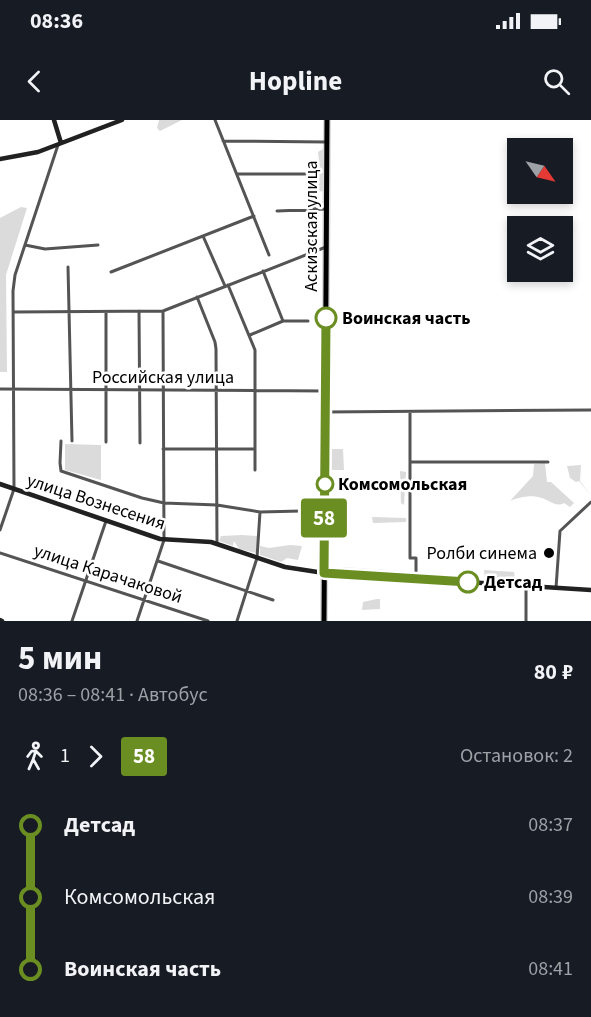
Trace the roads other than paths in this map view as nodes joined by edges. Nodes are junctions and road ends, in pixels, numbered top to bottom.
1 (54, 120) edge
2 (123, 120) edge
3 (215, 120) edge
4 (327, 120) edge
5 (223, 141) junction
6 (327, 142) junction
7 (59, 143) junction
8 (0, 159) edge
9 (237, 174) junction
10 (315, 209) junction
11 (326, 209) junction
12 (277, 211) dead end
13 (254, 216) junction
14 (203, 236) junction
15 (25, 244) junction
16 (98, 245) dead end
17 (326, 246) junction
18 (313, 251) junction
19 (269, 255) dead end
20 (68, 267) dead end
21 (263, 271) junction
22 (111, 272) dead end
23 (227, 285) junction
24 (197, 297) junction
25 (163, 310) junction
26 (71, 311) junction
27 (106, 311) junction
28 (139, 311) junction
29 (13, 312) junction
30 (283, 321) junction
31 (308, 321) dead end
32 (249, 335) junction
33 (0, 389) edge
34 (14, 389) junction
35 (72, 390) junction
36 (106, 390) junction
37 (139, 390) junction
38 (216, 390) junction
39 (254, 390) junction
40 (325, 390) junction
41 (163, 391) junction
42 (591, 410) edge
43 (325, 412) junction
44 (410, 412) junction
45 (61, 441) dead end
46 (72, 441) dead end
47 (106, 442) dead end
48 (140, 443) dead end
49 (164, 448) junction
50 (217, 449) junction
51 (255, 449) junction
52 (410, 462) junction
53 (548, 462) dead end
54 (255, 470) dead end
55 (0, 484) edge
56 (14, 489) junction
57 (591, 502) edge
58 (164, 503) junction
59 (217, 505) junction
60 (301, 511) dead end
61 (260, 512) junction
62 (106, 521) junction
63 (0, 530) edge
64 (164, 540) junction
65 (218, 544) junction
66 (0, 553) edge
67 (257, 558) junction
68 (157, 561) junction
69 (324, 573) junction
70 (416, 579) junction
71 (86, 580) junction
72 (526, 586) junction
73 (556, 588) junction
74 (591, 590) edge
75 (247, 591) junction
76 (144, 599) junction
77 (273, 600) dead end
78 (72, 621) edge
79 (137, 621) edge
80 (208, 621) edge
81 (237, 621) edge
82 (324, 621) edge
83 (526, 621) edge

1 - 7 street
2 - 7 street
3 - 5 street
4 - 6 main road, Аскизская улица
5 - 6 street
5 - 9 street
6 - 11 main road, Аскизская улица
7 - 8 street
7 - 15 street
9 - 10 street
9 - 13 street
10 - 11 street
10 - 12 street
10 - 18 street
11 - 17 main road, Аскизская улица
13 - 14 street
13 - 19 street
14 - 22 street
14 - 23 street
15 - 16 street
15 - 29 street
17 - 18 street
17 - 40 main road, Аскизская улица
18 - 21 street
20 - 26 street
21 - 23 street
21 - 30 street
23 - 24 street
23 - 32 street
24 - 25 street
24 - 38 street
25 - 28 street
25 - 41 street
26 - 27 street
26 - 29 street
26 - 35 street
27 - 28 street
27 - 36 street
28 - 37 street
29 - 34 street
30 - 31 street
30 - 32 street
32 - 39 street
33 - 34 street, Российская улица
34 - 35 street, Российская улица
34 - 56 street
35 - 36 street, Российская улица
35 - 46 street
36 - 37 street, Российская улица
36 - 47 street
37 - 41 street, Российская улица
37 - 48 street
38 - 39 street, Российская улица
38 - 41 street, Российская улица
38 - 50 street
39 - 40 street, Российская улица
39 - 51 street
40 - 43 main road, Аскизская улица
41 - 49 street
42 - 44 street
43 - 44 street
43 - 69 main road, Аскизская улица
44 - 52 street
45 - 58 street
49 - 50 street
49 - 58 street
50 - 51 street
50 - 59 street
51 - 54 street
52 - 53 street
52 - 70 street
55 - 56 street, улица Вознесения
56 - 62 street, улица Вознесения
56 - 63 street
57 - 73 street
58 - 59 street
58 - 64 street
59 - 61 street
59 - 65 street
60 - 61 street
61 - 67 street
62 - 64 street, улица Вознесения
62 - 71 street
64 - 65 street, улица Вознесения
64 - 68 street
65 - 67 street, улица Вознесения
66 - 71 street, улица Карачаковой
67 - 69 street, улица Вознесения
67 - 75 street
68 - 75 street
68 - 76 street
69 - 70 street, улица Вознесения
69 - 82 main road, Аскизская улица
70 - 72 street, улица Вознесения
71 - 76 street, улица Карачаковой
71 - 78 street
72 - 73 street, улица Вознесения
72 - 83 street
73 - 74 street, улица Вознесения
75 - 77 street
75 - 81 street
76 - 79 street
76 - 80 street, улица Карачаковой

